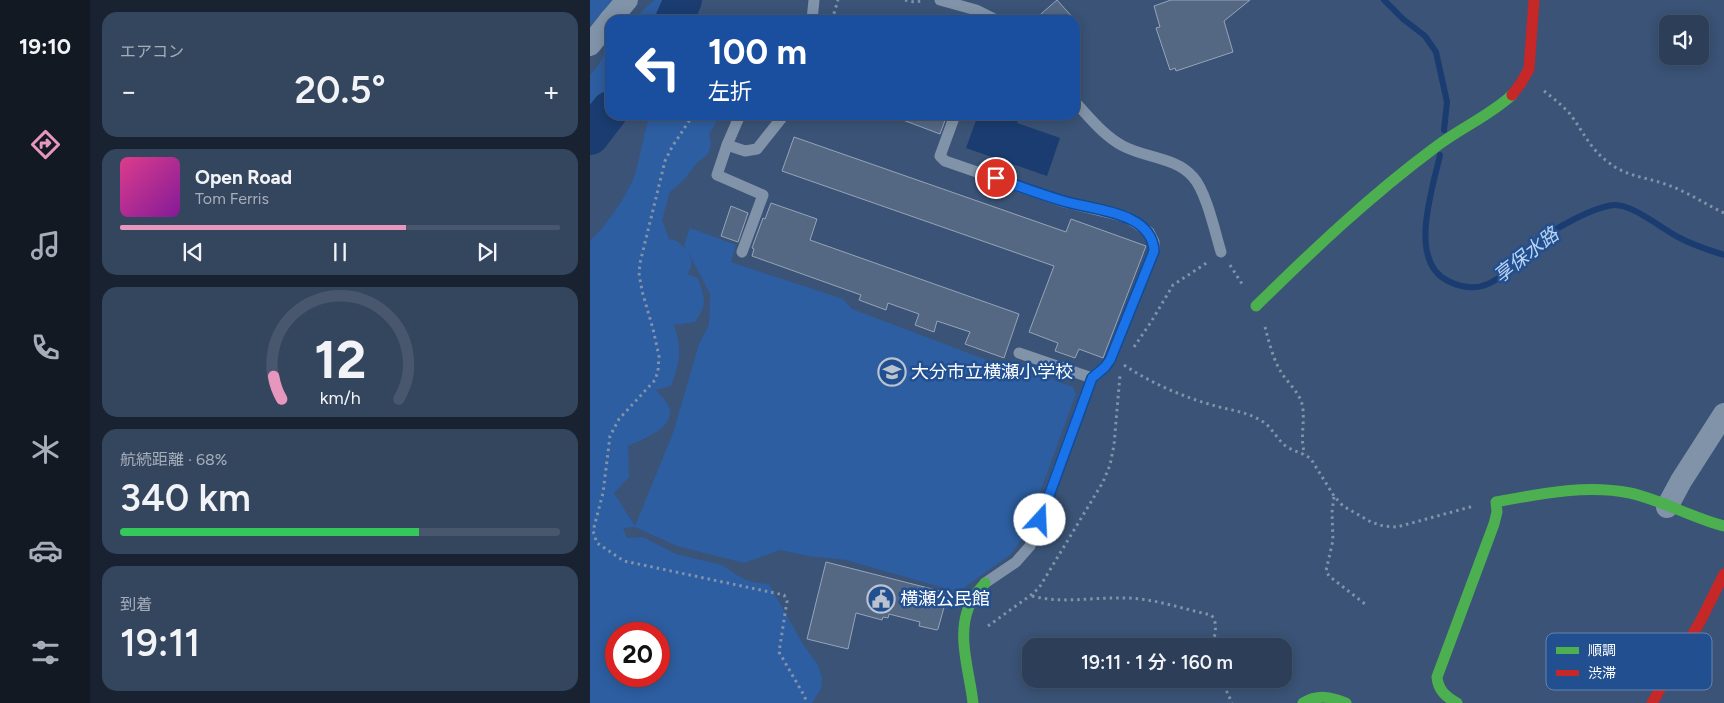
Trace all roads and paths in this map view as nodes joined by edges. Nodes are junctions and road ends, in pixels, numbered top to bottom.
1 (627, 0) edge
2 (814, 0) edge
3 (838, 0) edge
4 (905, 0) edge
5 (928, 0) edge
6 (940, 0) edge
7 (1534, 0) edge
8 (614, 15) edge
9 (812, 15) edge
10 (834, 15) edge
11 (986, 15) edge
12 (605, 26) edge
13 (590, 45) edge
14 (1526, 77) junction
15 (1080, 107) edge
16 (689, 120) edge
17 (738, 120) edge
18 (780, 120) edge
19 (952, 120) edge
20 (727, 145) junction
21 (1724, 213) edge
22 (742, 252) dead end
23 (1222, 252) junction
24 (1256, 306) junction
25 (1132, 352) dead end
26 (1019, 353) dead end
27 (1128, 358) dead end
28 (1124, 365) junction
29 (1092, 378) junction
30 (1724, 414) edge
31 (1305, 454) junction
32 (1334, 496) junction
33 (1496, 502) junction
34 (1667, 507) junction
35 (1724, 526) edge
36 (1724, 574) edge
37 (985, 583) joint
38 (1031, 596) junction
39 (1365, 604) dead end
40 (1693, 633) edge
41 (1214, 638) edge
42 (965, 650) junction
43 (1225, 688) edge
44 (1660, 690) edge
45 (1449, 701) edge
46 (806, 703) edge
47 (973, 703) edge
48 (1232, 703) edge
49 (1303, 703) edge
50 (1346, 703) edge
51 (1652, 703) edge

1 - 8 street
2 - 9 lane
3 - 10 path
4 - 5 path
6 - 11 lane
7 - 14 street
12 - 13 street
14 - 21 path
14 - 24 street
15 - 23 lane
16 - 46 path
17 - 20 lane
18 - 20 lane
19 - 29 lane
20 - 22 lane
23 - 24 path
23 - 25 path
24 - 31 path
26 - 29 lane
27 - 28 path
28 - 31 path
28 - 38 path
29 - 37 lane
30 - 34 street
31 - 32 path
32 - 33 path
32 - 39 path
33 - 34 street
33 - 45 street
34 - 35 street
36 - 40 street
37 - 42 street
38 - 41 path
38 - 42 path
42 - 47 street
43 - 48 path
44 - 51 street
49 - 50 street

